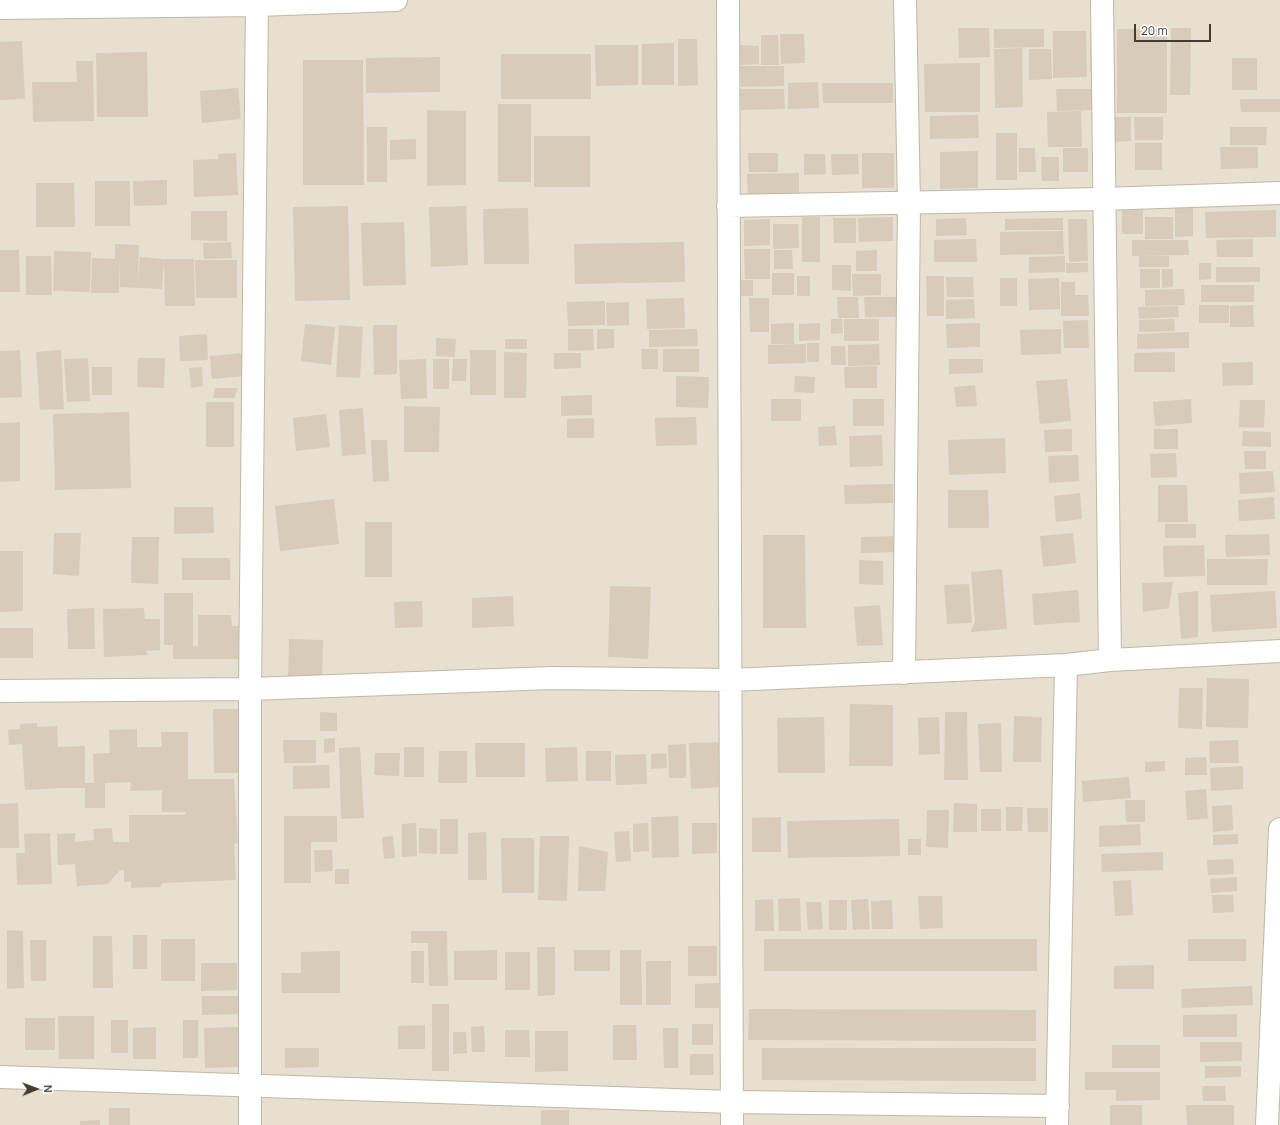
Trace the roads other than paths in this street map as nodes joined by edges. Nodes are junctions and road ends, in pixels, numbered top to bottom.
1 (396, 0) edge
2 (728, 0) edge
3 (905, 0) edge
4 (1102, 0) edge
5 (257, 2) edge
6 (0, 8) edge
7 (1280, 193) edge
8 (1103, 199) junction
9 (909, 203) junction
10 (728, 206) junction
11 (1280, 651) edge
12 (1110, 660) junction
13 (1066, 665) junction
14 (904, 673) junction
15 (731, 680) junction
16 (250, 689) junction
17 (0, 691) edge
18 (1280, 829) edge
19 (0, 1076) edge
20 (250, 1085) junction
21 (732, 1102) junction
22 (1058, 1116) edge
23 (250, 1125) edge
24 (732, 1125) edge
25 (1267, 1125) edge

1 - 5 street
2 - 10 street
3 - 9 street
4 - 8 street
5 - 6 street
5 - 16 street
7 - 8 street
8 - 9 street
8 - 12 street
9 - 10 street
9 - 14 street
10 - 15 street
11 - 12 street
12 - 13 street
13 - 14 street
13 - 22 street
14 - 15 street
15 - 16 street
15 - 21 street
16 - 17 street
16 - 20 street
18 - 25 street
19 - 20 street
20 - 21 street
20 - 23 street
21 - 22 street
21 - 24 street

